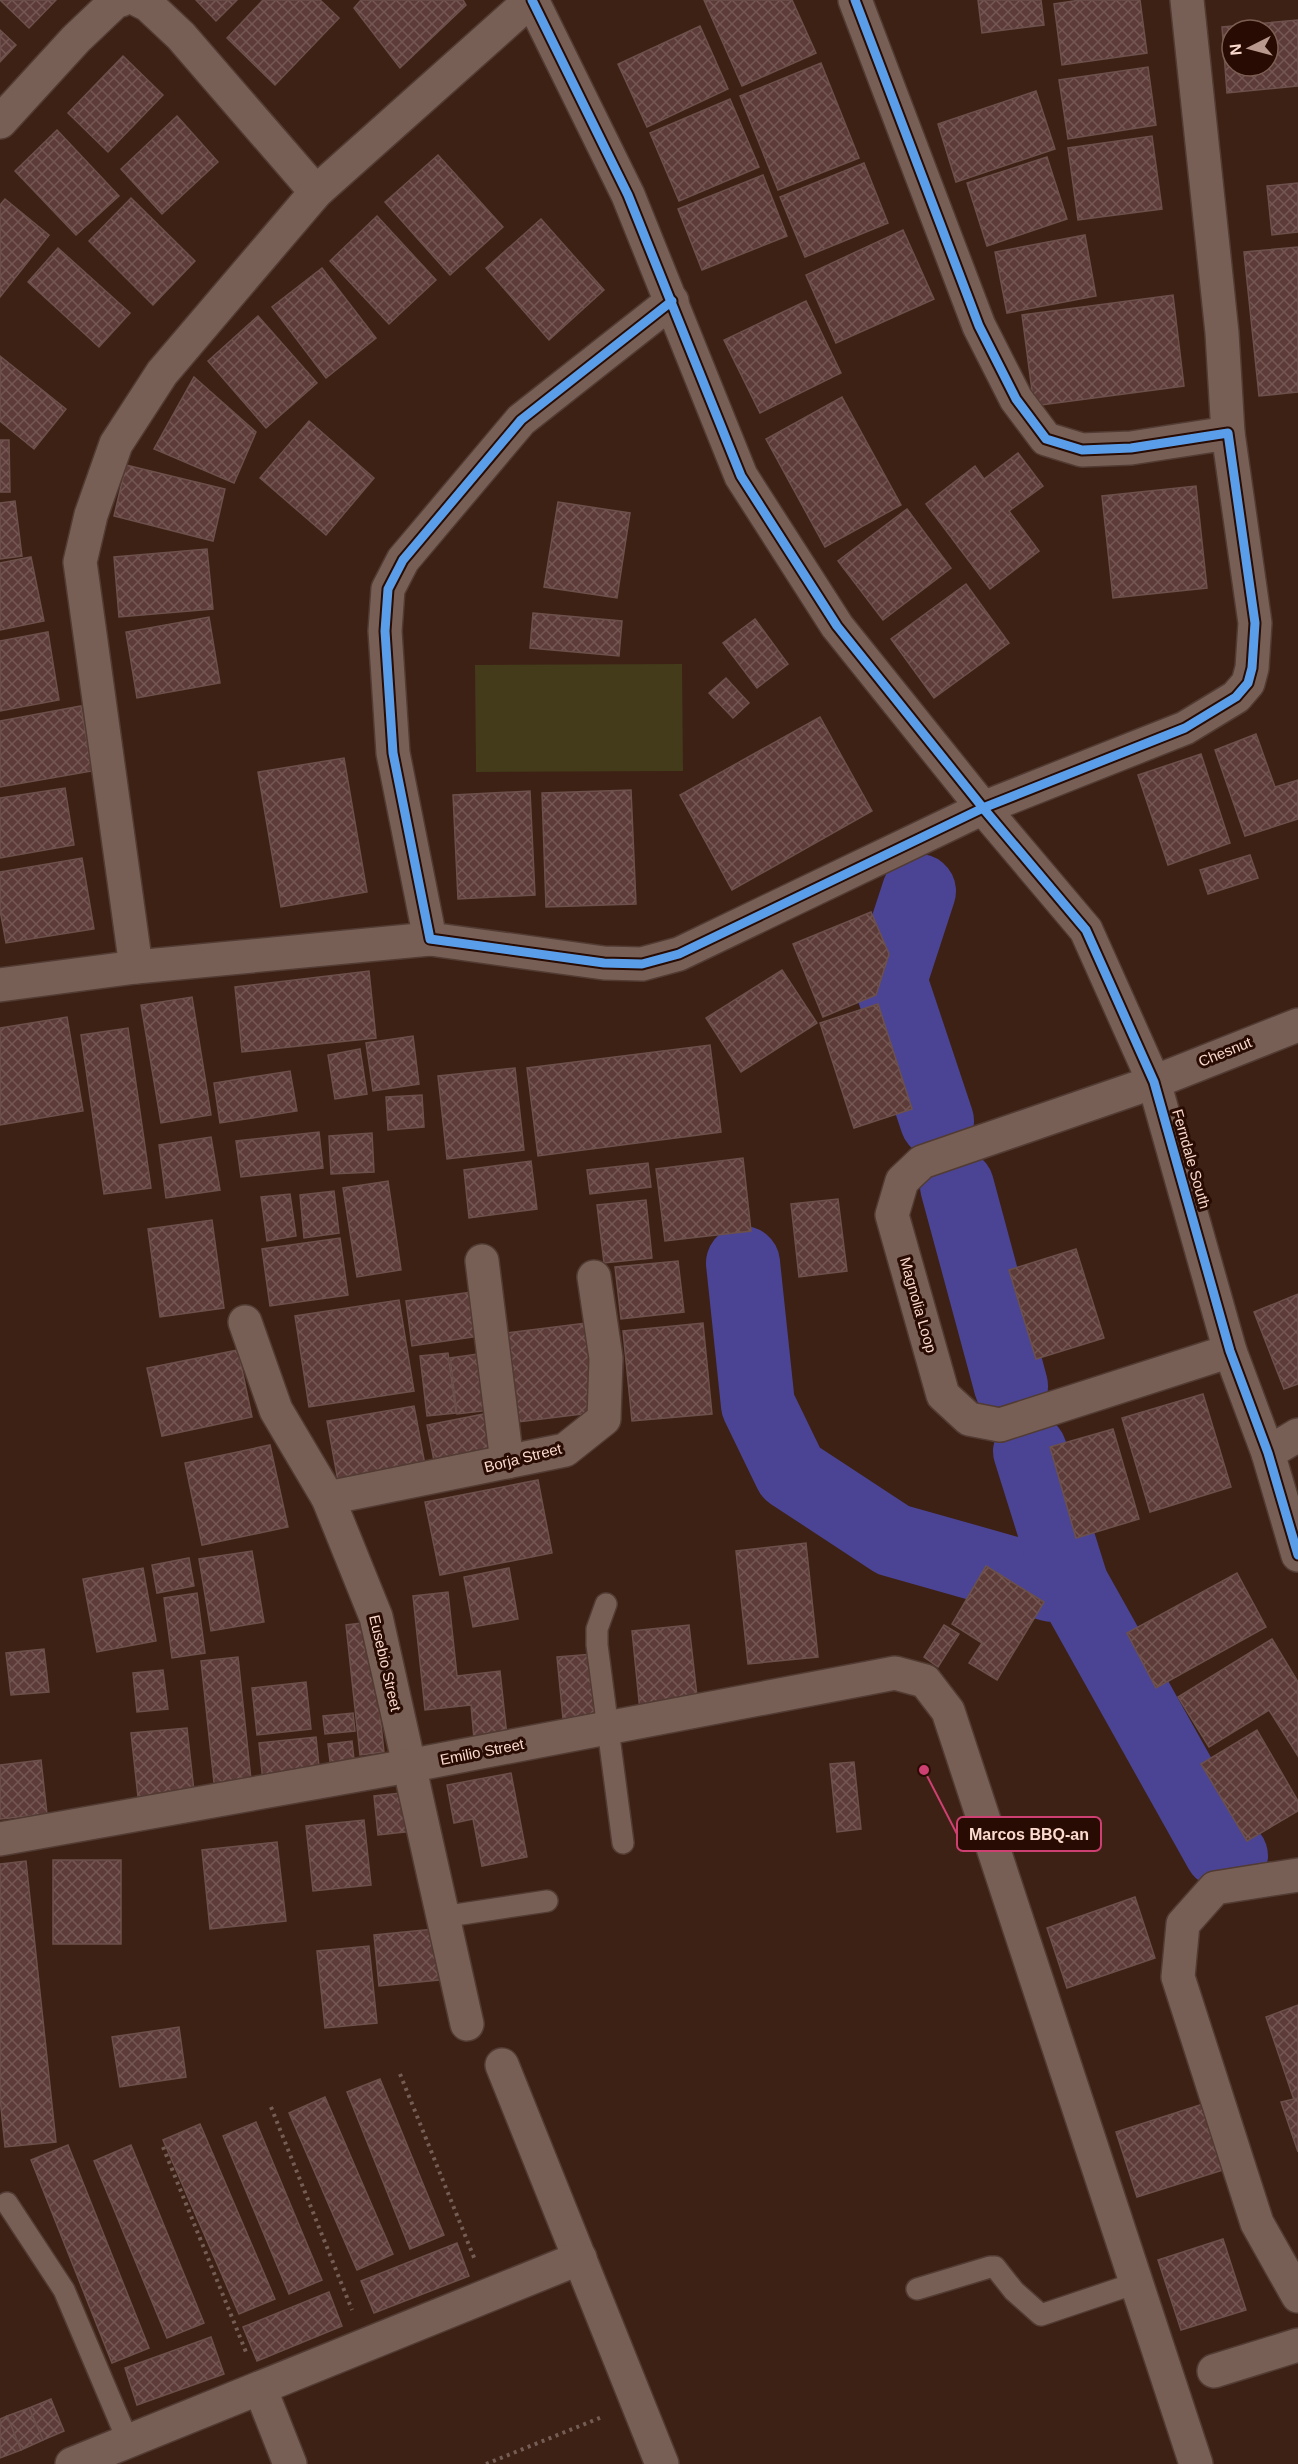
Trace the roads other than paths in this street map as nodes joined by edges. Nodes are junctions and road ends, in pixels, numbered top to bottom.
1 (121, 0) edge
2 (138, 0) edge
3 (531, 0) edge
4 (855, 0) edge
5 (1187, 0) edge
6 (0, 122) edge
7 (316, 192) junction
8 (672, 301) junction
9 (1228, 433) junction
10 (983, 808) junction
11 (430, 939) junction
12 (136, 967) junction
13 (0, 985) edge
14 (1298, 1025) edge
15 (1154, 1082) junction
16 (482, 1261) dead end
17 (594, 1277) dead end
18 (245, 1322) dead end
19 (1230, 1351) junction
20 (1298, 1434) edge
21 (1268, 1453) junction
22 (507, 1462) junction
23 (328, 1498) junction
24 (1298, 1555) edge
25 (606, 1604) dead end
26 (608, 1728) junction
27 (408, 1766) junction
28 (0, 1839) edge
29 (622, 1844) dead end
30 (1298, 1875) edge
31 (547, 1901) dead end
32 (442, 1917) junction
33 (466, 2024) dead end
34 (502, 2065) dead end
35 (7, 2203) dead end
36 (580, 2258) junction
37 (1136, 2283) junction
38 (917, 2289) dead end
39 (1298, 2296) edge
40 (1298, 2345) edge
41 (1214, 2371) dead end
42 (260, 2388) junction
43 (128, 2441) junction
44 (72, 2464) edge
45 (290, 2464) edge
46 (662, 2464) edge
47 (1196, 2464) edge

1 - 6 street
2 - 7 street
3 - 7 street
3 - 8 street, Ferndale South
4 - 9 street
5 - 9 street
7 - 12 street
8 - 10 street, Ferndale South
8 - 11 street
9 - 10 street
10 - 11 street
10 - 15 street, Ferndale South
11 - 12 street
12 - 13 street
14 - 15 street, Chesnut
15 - 19 street, Ferndale South
15 - 19 street, Magnolia Loop
16 - 22 street
17 - 22 street, Borja Street
18 - 23 street, Eusebio Street
19 - 21 street, Ferndale South
20 - 21 street
21 - 24 street, Ferndale South
22 - 23 street, Borja Street
23 - 27 street, Eusebio Street
25 - 26 lane
26 - 27 street, Emilio Street
26 - 29 lane
26 - 37 street, Emilio Street
27 - 28 street, Emilio Street
27 - 32 street, Eusebio Street
30 - 39 street
31 - 32 lane
32 - 33 street, Eusebio Street
34 - 36 street
35 - 43 lane
36 - 42 street
36 - 46 street
37 - 38 lane
37 - 47 street, Emilio Street
40 - 41 street
42 - 43 street
42 - 45 street
43 - 44 street

